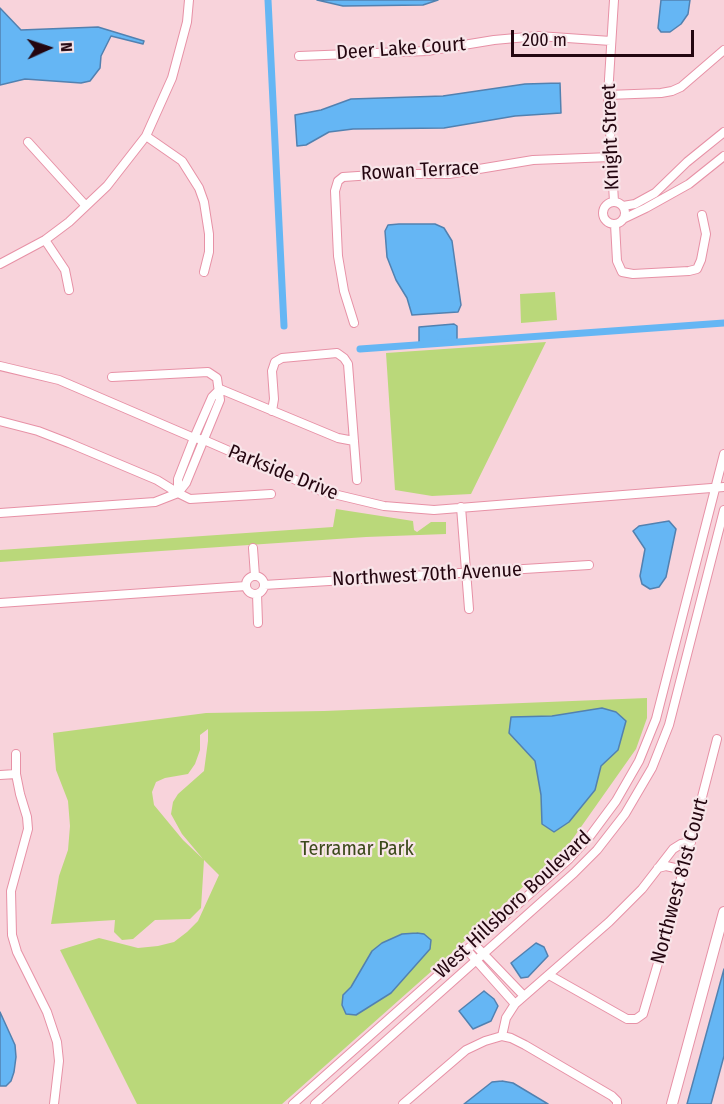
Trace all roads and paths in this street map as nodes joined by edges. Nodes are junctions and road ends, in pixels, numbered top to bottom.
1 (189, 0) edge
2 (614, 0) edge
3 (610, 41) junction
4 (724, 50) edge
5 (299, 56) dead end
6 (608, 95) junction
7 (724, 132) edge
8 (146, 135) junction
9 (28, 142) dead end
10 (611, 156) junction
11 (724, 156) edge
12 (614, 202) junction
13 (86, 206) junction
14 (622, 206) junction
15 (702, 215) dead end
16 (623, 219) junction
17 (615, 224) junction
18 (45, 240) junction
19 (0, 264) edge
20 (204, 272) dead end
21 (69, 290) dead end
22 (354, 323) dead end
23 (0, 366) edge
24 (112, 377) dead end
25 (220, 389) junction
26 (272, 411) junction
27 (0, 421) edge
28 (199, 439) junction
29 (354, 441) junction
30 (724, 454) edge
31 (357, 480) dead end
32 (720, 488) edge
33 (178, 493) junction
34 (271, 494) dead end
35 (461, 507) junction
36 (724, 510) edge
37 (0, 513) edge
38 (253, 548) dead end
39 (589, 566) dead end
40 (467, 573) junction
41 (255, 576) junction
42 (264, 585) junction
43 (246, 586) junction
44 (257, 594) junction
45 (0, 603) edge
46 (469, 609) dead end
47 (258, 623) dead end
48 (717, 739) dead end
49 (16, 754) dead end
50 (16, 774) junction
51 (0, 775) edge
52 (691, 842) junction
53 (658, 868) junction
54 (681, 875) junction
55 (724, 912) edge
56 (471, 947) junction
57 (480, 957) junction
58 (549, 975) junction
59 (524, 996) junction
60 (515, 1004) junction
61 (502, 1036) junction
62 (617, 1102) edge
63 (54, 1104) edge
64 (293, 1104) edge
65 (315, 1104) edge
66 (403, 1104) edge
67 (672, 1104) edge

1 - 8 street
2 - 3 street, Knight Street
3 - 5 street, Deer Lake Court
3 - 6 street, Knight Street
4 - 6 street
6 - 10 street, Knight Street
7 - 14 street
8 - 13 street
8 - 20 street
9 - 13 street
10 - 12 street, Knight Street
10 - 22 street, Rowan Terrace
11 - 16 street
12 - 14 street
12 - 17 street
13 - 18 street
14 - 16 street
15 - 17 street
16 - 17 street
18 - 19 street
18 - 21 street
23 - 28 street, Parkside Drive
24 - 25 street
25 - 26 street
25 - 28 street
26 - 29 street
26 - 29 street
27 - 33 street
28 - 33 street
28 - 35 street, Parkside Drive
29 - 31 street
30 - 32 street, West Hillsboro Boulevard
32 - 35 street, Parkside Drive
32 - 56 street, West Hillsboro Boulevard
33 - 34 street
33 - 37 street
35 - 40 street
36 - 57 street, West Hillsboro Boulevard
38 - 41 street
39 - 40 street, Northwest 70th Avenue
40 - 42 street, Northwest 70th Avenue
40 - 46 street
41 - 42 street
41 - 43 street
42 - 44 street
43 - 44 street
43 - 45 street
44 - 47 street
48 - 52 street, Northwest 81st Court
49 - 50 street
50 - 51 street
50 - 63 street
52 - 53 street
52 - 54 street, Northwest 81st Court
53 - 54 street
53 - 58 street
54 - 58 street, Northwest 81st Court
55 - 67 main road
56 - 57 street
56 - 64 street, West Hillsboro Boulevard
57 - 59 street
57 - 60 street
57 - 65 street, West Hillsboro Boulevard
58 - 59 street
59 - 60 street
60 - 61 street
61 - 62 street
61 - 66 street

